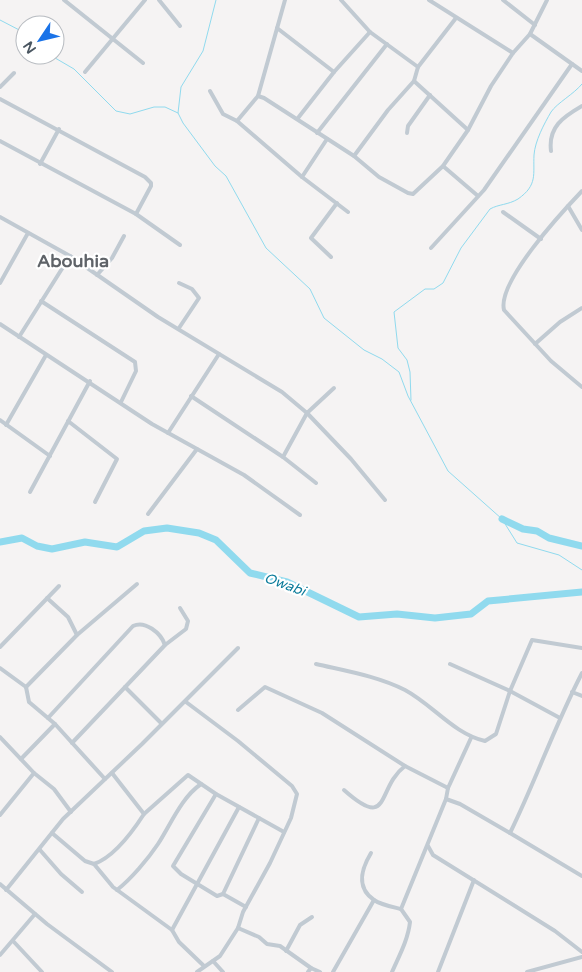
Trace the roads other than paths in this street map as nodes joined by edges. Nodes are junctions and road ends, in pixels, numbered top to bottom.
1 (64, 0) edge
2 (145, 0) edge
3 (159, 0) edge
4 (285, 0) edge
5 (341, 0) edge
6 (429, 0) edge
7 (503, 0) edge
8 (547, 0) edge
9 (456, 18) junction
10 (535, 25) junction
11 (180, 26) dead end
12 (277, 28) junction
13 (370, 32) junction
14 (530, 34) junction
15 (114, 39) junction
16 (387, 44) junction
17 (513, 53) junction
18 (143, 63) dead end
19 (572, 64) junction
20 (418, 67) junction
21 (582, 71) edge
22 (85, 72) dead end
23 (334, 72) junction
24 (14, 73) dead end
25 (414, 81) junction
26 (0, 87) edge
27 (210, 91) dead end
28 (430, 95) junction
29 (258, 96) junction
30 (0, 99) edge
31 (582, 106) edge
32 (298, 118) junction
33 (237, 121) junction
34 (59, 129) junction
35 (468, 130) junction
36 (317, 133) junction
37 (407, 133) dead end
38 (327, 139) junction
39 (0, 141) edge
40 (551, 151) dead end
41 (354, 156) junction
42 (40, 164) junction
43 (443, 166) junction
44 (302, 177) junction
45 (582, 191) edge
46 (478, 196) junction
47 (337, 203) junction
48 (568, 206) junction
49 (348, 212) dead end
50 (503, 212) dead end
51 (136, 214) junction
52 (0, 217) edge
53 (582, 230) edge
54 (28, 233) junction
55 (124, 236) dead end
56 (541, 239) junction
57 (180, 245) dead end
58 (431, 248) dead end
59 (70, 256) junction
60 (331, 257) dead end
61 (97, 275) junction
62 (0, 283) edge
63 (179, 283) dead end
64 (41, 301) junction
65 (582, 308) edge
66 (0, 324) edge
67 (178, 328) junction
68 (19, 337) junction
69 (535, 344) junction
70 (219, 354) junction
71 (46, 355) junction
72 (90, 381) junction
73 (582, 387) edge
74 (334, 388) dead end
75 (191, 396) junction
76 (121, 402) junction
77 (307, 413) junction
78 (0, 420) edge
79 (68, 421) junction
80 (6, 425) junction
81 (168, 433) junction
82 (197, 450) junction
83 (50, 456) junction
84 (283, 457) junction
85 (316, 483) dead end
86 (30, 492) dead end
87 (385, 500) dead end
88 (96, 502) dead end
89 (148, 514) dead end
90 (300, 515) dead end
91 (137, 584) dead end
92 (59, 586) dead end
93 (47, 598) junction
94 (180, 608) dead end
95 (77, 635) junction
96 (165, 645) junction
97 (0, 647) edge
98 (238, 648) dead end
99 (582, 648) edge
100 (316, 664) dead end
101 (450, 664) dead end
102 (0, 668) edge
103 (582, 673) edge
104 (26, 687) junction
105 (125, 687) junction
106 (510, 691) junction
107 (572, 692) junction
108 (582, 696) edge
109 (186, 702) junction
110 (238, 710) dead end
111 (48, 718) junction
112 (560, 718) junction
113 (161, 723) junction
114 (55, 724) junction
115 (0, 737) edge
116 (470, 738) junction
117 (72, 743) junction
118 (21, 759) junction
119 (405, 766) junction
120 (34, 773) junction
121 (112, 773) junction
122 (105, 779) junction
123 (201, 784) junction
124 (448, 788) junction
125 (344, 790) dead end
126 (216, 794) junction
127 (446, 799) junction
128 (239, 807) junction
129 (71, 812) junction
130 (144, 814) junction
131 (0, 815) edge
132 (259, 818) junction
133 (284, 832) junction
134 (52, 833) junction
135 (510, 833) junction
136 (428, 846) junction
137 (40, 850) junction
138 (371, 853) dead end
139 (434, 855) junction
140 (422, 860) junction
141 (94, 864) junction
142 (582, 876) edge
143 (474, 880) junction
144 (0, 884) edge
145 (197, 885) junction
146 (6, 890) junction
147 (117, 890) junction
148 (82, 892) dead end
149 (223, 894) junction
150 (374, 900) junction
151 (246, 907) junction
152 (401, 910) junction
153 (35, 914) junction
154 (312, 917) dead end
155 (238, 928) junction
156 (172, 930) junction
157 (14, 942) junction
158 (286, 951) junction
159 (1, 952) edge
160 (582, 952) edge
161 (582, 957) edge
162 (213, 961) junction
163 (204, 966) junction
164 (310, 970) edge
165 (438, 971) edge
166 (42, 972) edge
167 (112, 972) edge
168 (197, 972) edge
169 (223, 972) edge
170 (320, 972) edge
171 (333, 972) edge
172 (392, 972) edge
173 (443, 972) edge
174 (527, 972) edge

1 - 15 street
2 - 15 street
3 - 11 street
4 - 12 street
5 - 13 street
6 - 9 street
7 - 10 street
8 - 10 street
9 - 17 street
9 - 20 street
10 - 14 street
12 - 23 street
12 - 29 street
13 - 16 street
13 - 23 street
14 - 17 street
14 - 19 street
15 - 18 street
15 - 22 street
16 - 20 street
16 - 36 street
17 - 35 street
19 - 21 street
19 - 46 street
20 - 25 street
23 - 32 street
24 - 26 street
25 - 28 street
25 - 41 street
27 - 33 street
28 - 35 street
28 - 37 street
29 - 32 street
29 - 33 street
30 - 34 street
31 - 40 street
32 - 36 street
33 - 44 street
34 - 42 street
34 - 51 street
35 - 43 street
36 - 38 street
38 - 41 street
38 - 44 street
39 - 42 street
41 - 43 street
42 - 51 street
43 - 46 street
44 - 47 street
45 - 48 street
46 - 58 street
47 - 49 street
47 - 60 street
48 - 53 street
48 - 56 street
50 - 56 street
51 - 57 street
52 - 54 street
54 - 59 street
54 - 62 street
55 - 61 street
56 - 69 street
59 - 61 street
59 - 64 street
61 - 67 street
63 - 67 street
64 - 68 street
64 - 76 street
65 - 69 street
66 - 68 street
67 - 70 street
68 - 71 street
69 - 73 street
70 - 75 street
70 - 77 street
71 - 72 street
71 - 80 street
72 - 76 street
72 - 79 street
74 - 77 street
75 - 81 street
75 - 84 street
76 - 81 street
77 - 84 street
77 - 87 street
78 - 80 street
79 - 83 street
79 - 88 street
80 - 83 street
81 - 82 street
82 - 89 street
82 - 90 street
83 - 86 street
84 - 85 street
91 - 95 street
92 - 93 street
93 - 95 street
93 - 97 street
94 - 96 street
95 - 104 street
96 - 105 street
96 - 111 street
98 - 109 street
99 - 106 street
100 - 116 street
101 - 106 street
102 - 104 street
103 - 107 street
104 - 111 street
105 - 113 street
105 - 117 street
106 - 112 street
106 - 116 street
107 - 108 street
107 - 112 street
109 - 113 street
109 - 133 street
110 - 119 street
111 - 114 street
112 - 135 street
113 - 121 street
114 - 117 street
114 - 118 street
115 - 118 street
116 - 124 street
117 - 122 street
118 - 120 street
119 - 124 street
119 - 125 street
120 - 129 street
120 - 131 street
121 - 122 street
121 - 130 street
122 - 129 street
123 - 126 street
123 - 130 street
123 - 147 street
124 - 127 street
126 - 128 street
126 - 145 street
127 - 135 street
127 - 136 street
128 - 132 street
128 - 145 street
129 - 134 street
130 - 141 street
132 - 133 street
132 - 149 street
133 - 151 street
134 - 137 street
134 - 141 street
135 - 142 street
136 - 139 street
136 - 140 street
137 - 146 street
137 - 148 street
138 - 150 street
139 - 140 street
139 - 143 street
140 - 152 street
141 - 147 street
143 - 160 street
143 - 165 street
144 - 146 street
145 - 149 street
145 - 156 street
146 - 153 street
147 - 156 street
149 - 151 street
150 - 152 street
150 - 171 street
151 - 155 street
152 - 172 street
153 - 157 street
153 - 167 street
154 - 158 street
155 - 158 street
155 - 162 street
156 - 163 street
157 - 159 street
157 - 166 street
158 - 164 street
161 - 174 street
162 - 163 street
162 - 169 street
163 - 168 street
164 - 170 street
165 - 173 street

